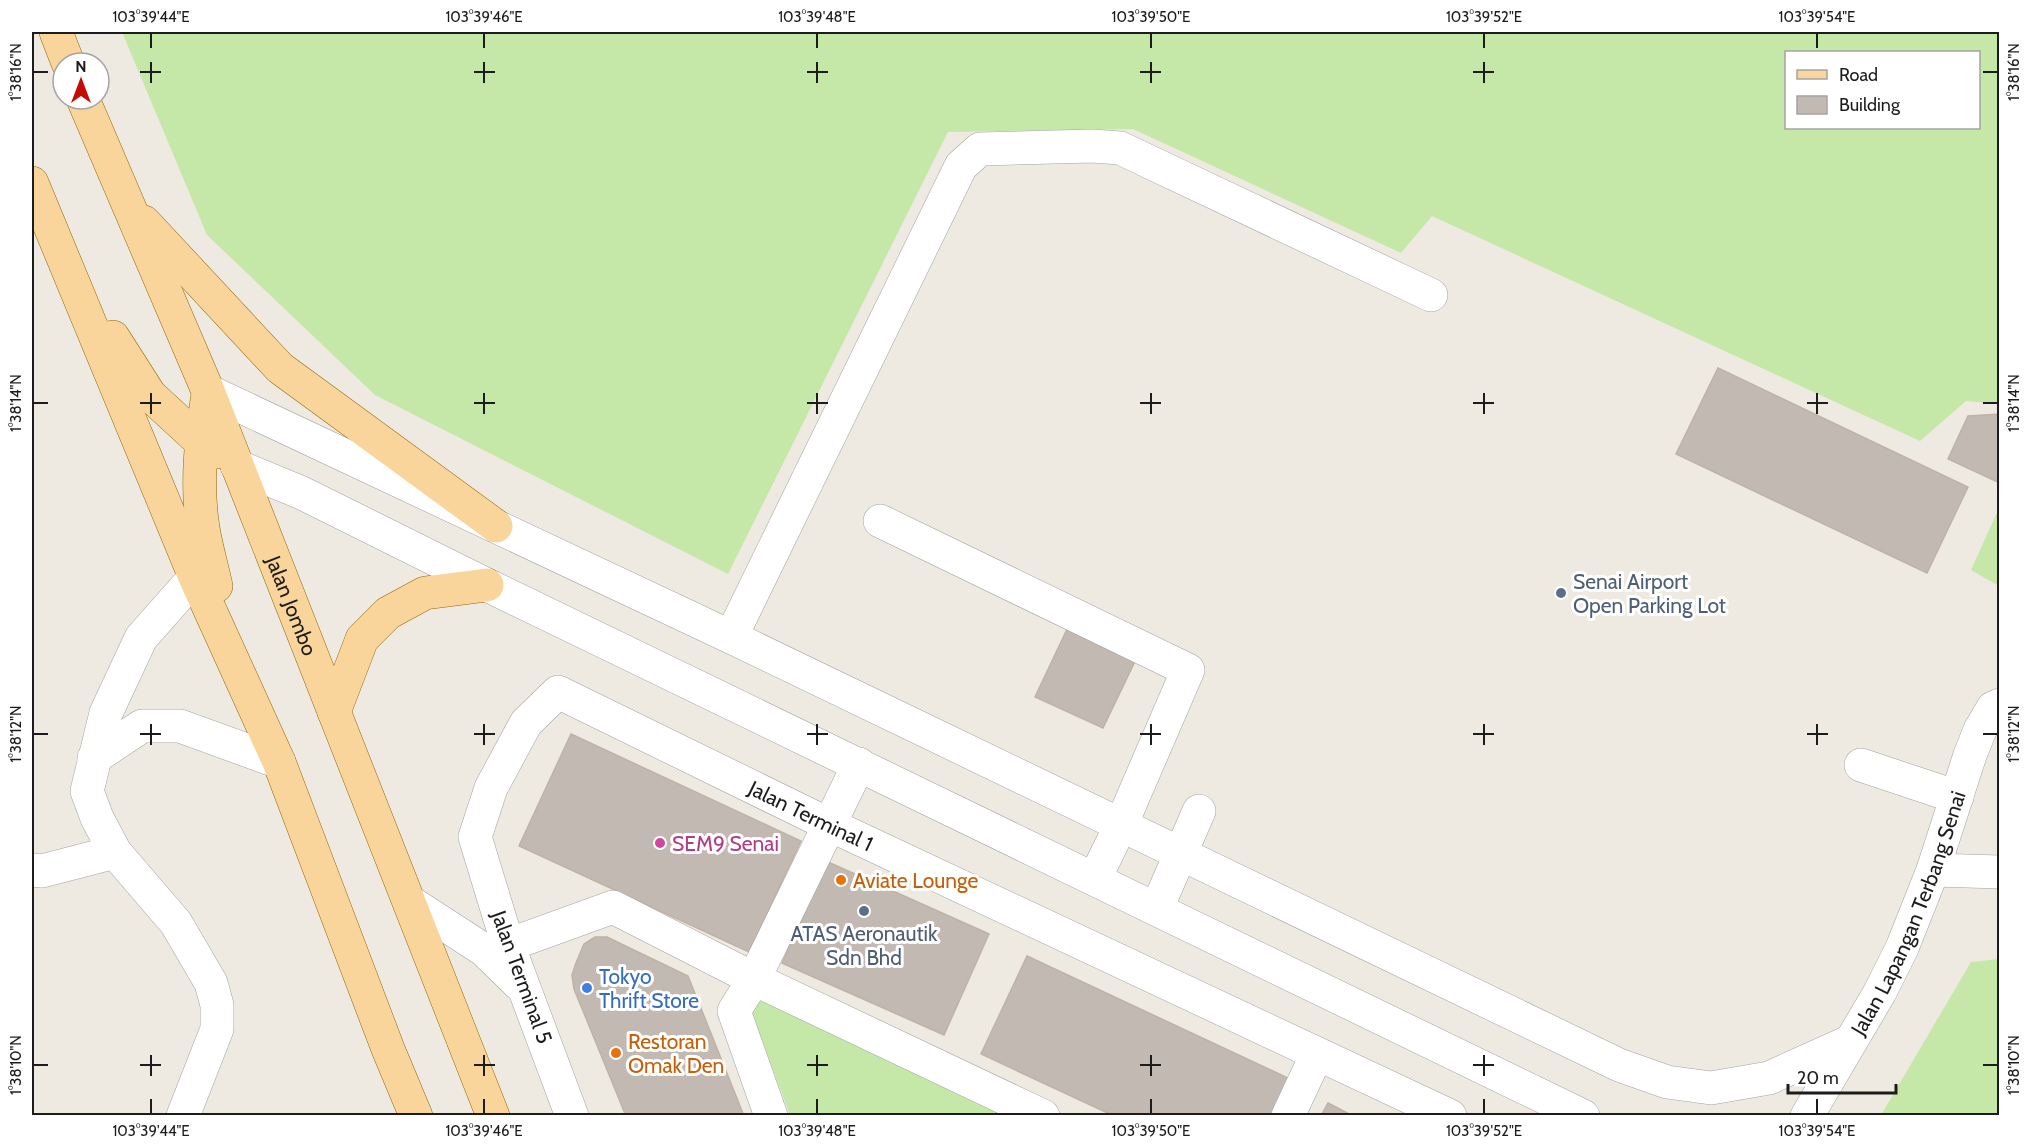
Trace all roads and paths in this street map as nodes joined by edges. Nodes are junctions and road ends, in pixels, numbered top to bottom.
1 (56, 32) edge
2 (63, 51) edge
3 (87, 111) edge
4 (32, 183) edge
5 (129, 205) junction
6 (66, 264) junction
7 (1431, 295) dead end
8 (208, 391) junction
9 (201, 442) junction
10 (237, 466) junction
11 (880, 521) dead end
12 (496, 525) junction
13 (195, 577) junction
14 (487, 585) junction
15 (731, 637) junction
16 (232, 658) junction
17 (2000, 705) edge
18 (334, 712) junction
19 (94, 758) junction
20 (279, 762) junction
21 (859, 764) junction
22 (1861, 765) dead end
23 (1957, 797) junction
24 (1199, 811) dead end
25 (830, 825) junction
26 (1121, 825) junction
27 (475, 837) joint
28 (115, 852) junction
29 (1179, 855) junction
30 (32, 870) edge
31 (1934, 870) junction
32 (2000, 872) edge
33 (1095, 878) junction
34 (410, 902) junction
35 (1157, 908) junction
36 (508, 945) junction
37 (754, 979) junction
38 (526, 990) junction
39 (1851, 1041) junction
40 (1317, 1054) junction
41 (183, 1116) edge
42 (416, 1116) edge
43 (493, 1116) edge
44 (572, 1116) edge
45 (771, 1116) edge
46 (1043, 1116) edge
47 (1288, 1116) edge
48 (1450, 1116) edge
49 (1583, 1116) edge
50 (1807, 1116) edge

1 - 2 main road
3 - 5 main road, Jalan Jombo
4 - 6 main road
5 - 8 main road, Jalan Jombo
5 - 12 main road
6 - 9 main road
6 - 13 main road
7 - 15 street
8 - 9 main road
8 - 10 main road, Jalan Jombo
8 - 12 street
9 - 10 main road
9 - 16 main road
10 - 14 street
10 - 18 main road, Jalan Jombo
11 - 26 street
12 - 15 street
13 - 16 main road
13 - 19 street
14 - 18 main road
14 - 21 street
15 - 26 street
16 - 20 main road
17 - 23 street, Jalan Lapangan Terbang Senai
18 - 34 main road, Jalan Jombo
19 - 20 street
19 - 28 street
20 - 42 main road
21 - 25 street
21 - 33 street
22 - 23 street
23 - 31 street, Jalan Lapangan Terbang Senai
24 - 29 street
25 - 27 street, Jalan Terminal 1
25 - 37 street
25 - 40 street, Jalan Terminal 1
26 - 29 street
26 - 33 street
27 - 36 street, Jalan Terminal 5
28 - 30 street
28 - 41 street
29 - 35 street
29 - 39 street
31 - 32 street
31 - 39 street, Jalan Lapangan Terbang Senai
33 - 35 street
34 - 38 street
34 - 43 main road, Jalan Jombo
35 - 49 street
36 - 37 street
36 - 38 street, Jalan Terminal 5
37 - 45 street
37 - 46 street
38 - 44 street, Jalan Terminal 5
39 - 50 street, Jalan Lapangan Terbang Senai
40 - 47 street
40 - 48 street, Jalan Terminal 1

